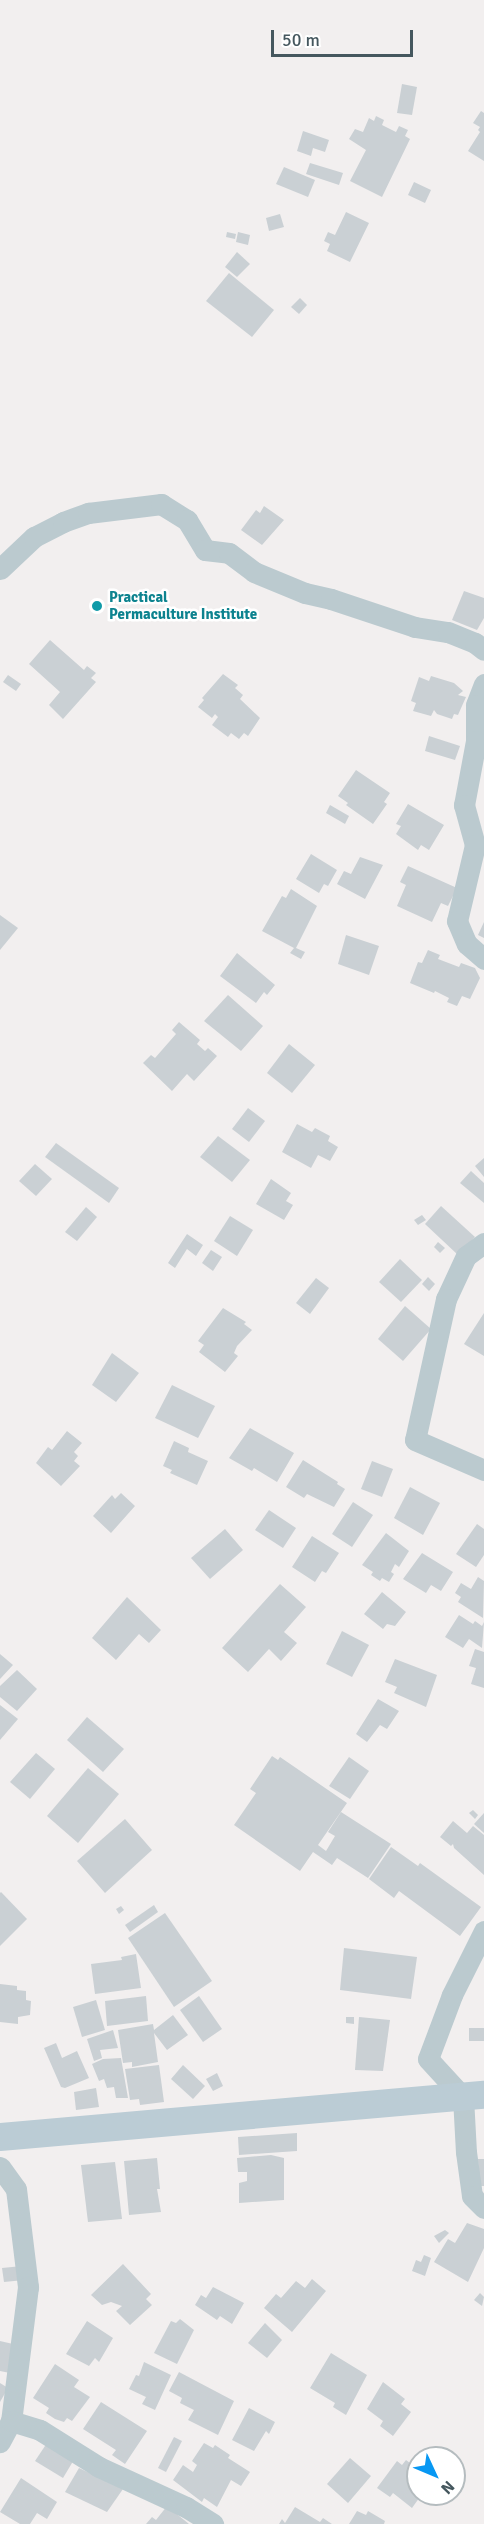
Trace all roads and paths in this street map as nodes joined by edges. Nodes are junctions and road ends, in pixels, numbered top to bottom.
1 (0, 569) edge
2 (484, 650) edge
3 (484, 684) edge
4 (484, 959) edge
5 (484, 1243) edge
6 (484, 1470) edge
7 (484, 1931) edge
8 (428, 2059) junction
9 (474, 2096) edge
10 (430, 2099) junction
11 (0, 2137) edge
12 (0, 2167) edge
13 (484, 2208) edge
14 (11, 2421) junction
15 (0, 2442) edge
16 (213, 2524) edge

1 - 2 street
3 - 4 street
5 - 6 street
7 - 8 street
8 - 9 street
8 - 10 street
9 - 10 main road
9 - 13 street
10 - 11 main road
12 - 14 street
14 - 15 street
14 - 16 street

